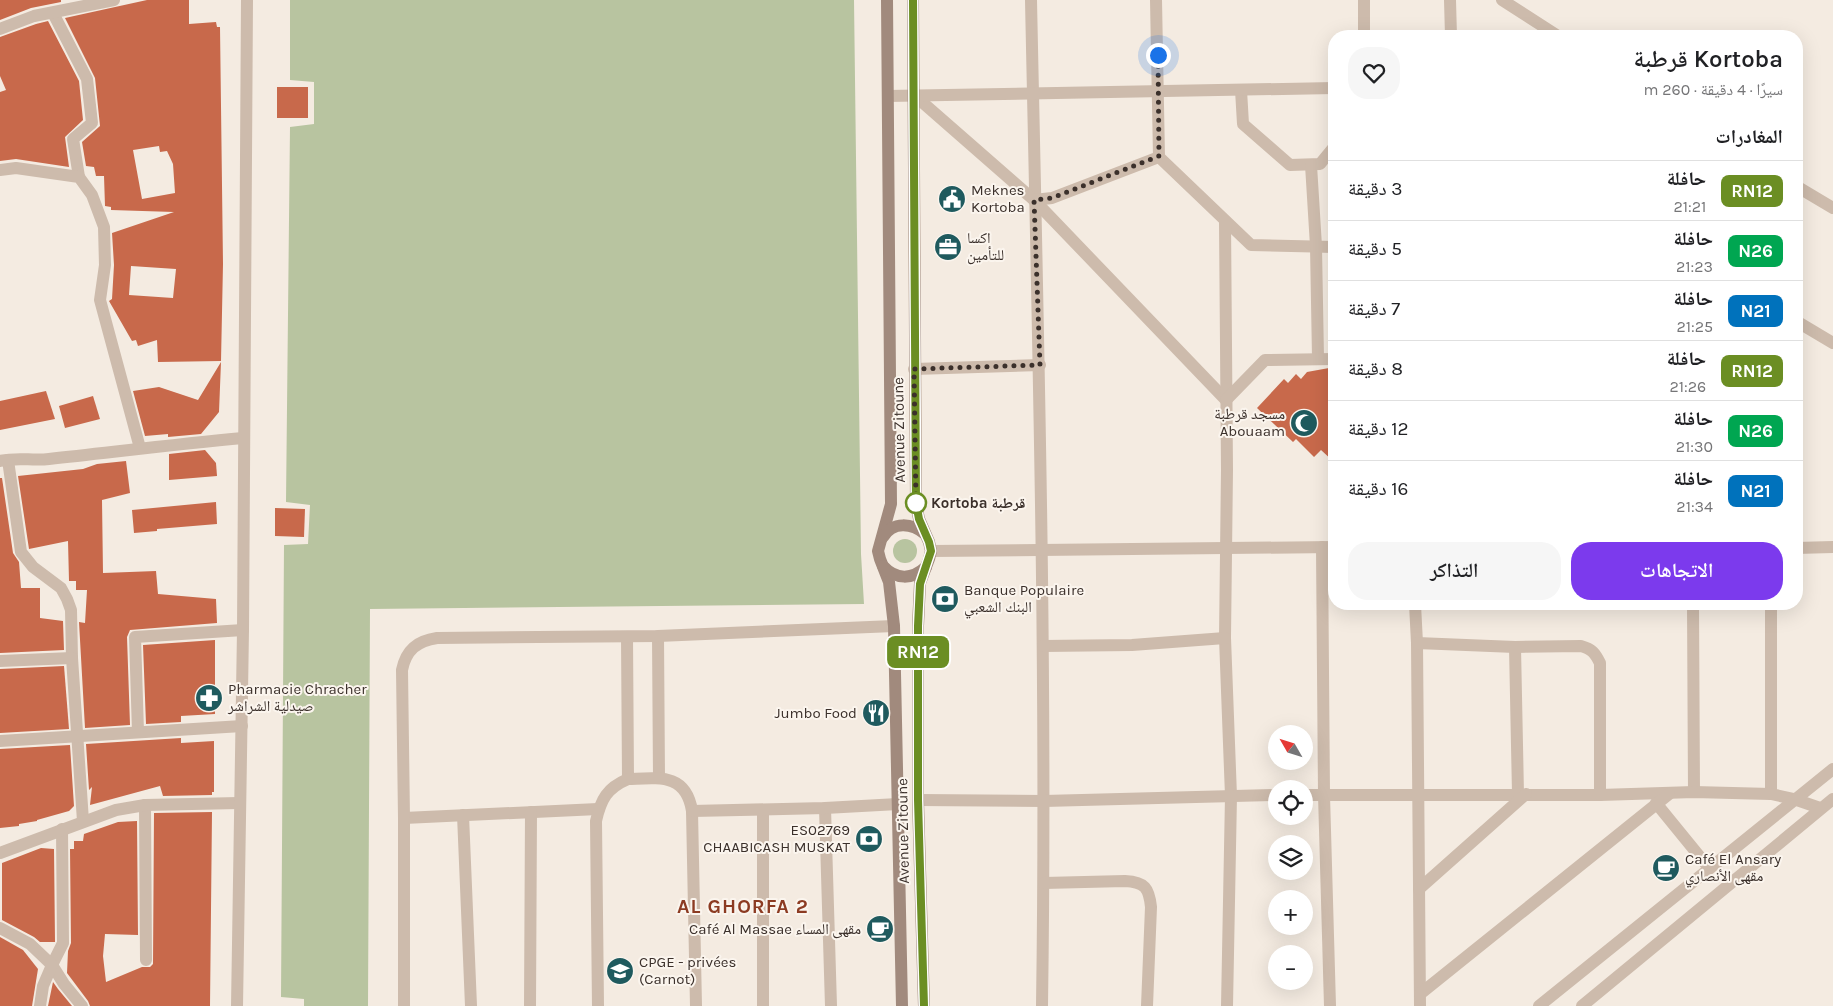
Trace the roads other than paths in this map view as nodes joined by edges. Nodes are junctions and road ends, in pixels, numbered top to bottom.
1 (114, 0) edge
2 (247, 0) edge
3 (887, 0) edge
4 (913, 0) edge
5 (1031, 0) edge
6 (1156, 0) edge
7 (1364, 0) edge
8 (1450, 0) edge
9 (1502, 0) edge
10 (54, 13) junction
11 (0, 29) edge
12 (1364, 30) edge
13 (1451, 30) edge
14 (1549, 30) edge
15 (1328, 88) edge
16 (1241, 90) junction
17 (1158, 92) junction
18 (1033, 94) junction
19 (914, 95) junction
20 (888, 96) junction
21 (1328, 154) edge
22 (1159, 156) junction
23 (1312, 165) junction
24 (0, 170) edge
25 (79, 177) junction
26 (1803, 190) edge
27 (1034, 200) junction
28 (1833, 208) edge
29 (1225, 221) junction
30 (1316, 246) junction
31 (1328, 246) edge
32 (1803, 325) edge
33 (1833, 343) edge
34 (1318, 358) junction
35 (1328, 359) edge
36 (1040, 365) junction
37 (914, 369) junction
38 (1226, 400) junction
39 (243, 438) junction
40 (140, 448) junction
41 (4, 460) edge
42 (924, 534) junction
43 (880, 542) junction
44 (1328, 547) edge
45 (1833, 547) edge
46 (1226, 548) junction
47 (1803, 548) edge
48 (1041, 550) junction
49 (931, 551) junction
50 (883, 566) junction
51 (926, 566) junction
52 (1415, 610) edge
53 (1693, 610) edge
54 (1771, 610) edge
55 (894, 626) junction
56 (243, 630) junction
57 (627, 636) junction
58 (658, 636) junction
59 (1225, 638) junction
60 (1417, 644) junction
61 (1043, 646) junction
62 (1515, 647) junction
63 (72, 658) junction
64 (0, 661) edge
65 (242, 726) junction
66 (138, 732) junction
67 (78, 736) junction
68 (0, 741) edge
69 (1833, 769) edge
70 (628, 778) junction
71 (659, 778) junction
72 (1694, 792) junction
73 (1324, 794) junction
74 (1418, 794) junction
75 (1522, 794) junction
76 (1600, 794) junction
77 (1669, 794) junction
78 (1772, 794) junction
79 (1268, 795) edge
80 (1313, 795) edge
81 (1231, 796) junction
82 (1794, 799) junction
83 (1833, 799) edge
84 (918, 800) junction
85 (1044, 801) junction
86 (239, 803) junction
87 (898, 804) junction
88 (1656, 804) junction
89 (145, 805) junction
90 (825, 808) junction
91 (1820, 808) junction
92 (598, 809) junction
93 (763, 810) junction
94 (531, 812) junction
95 (692, 812) junction
96 (463, 815) junction
97 (404, 818) junction
98 (83, 822) junction
99 (62, 829) junction
100 (0, 853) edge
101 (1709, 868) junction
102 (1044, 883) junction
103 (1419, 889) junction
104 (0, 928) edge
105 (146, 960) dead end
106 (52, 965) junction
107 (1420, 1000) edge
108 (40, 1006) edge
109 (82, 1006) edge
110 (237, 1006) edge
111 (404, 1006) edge
112 (471, 1006) edge
113 (530, 1006) edge
114 (598, 1006) edge
115 (696, 1006) edge
116 (763, 1006) edge
117 (831, 1006) edge
118 (902, 1006) edge
119 (924, 1006) edge
120 (1042, 1006) edge
121 (1147, 1006) edge
122 (1226, 1006) edge
123 (1330, 1006) edge
124 (1540, 1006) edge
125 (1582, 1006) edge

1 - 10 street
2 - 39 street
3 - 20 main road, Avenue Zitoune
4 - 19 main road, Avenue Zitoune
5 - 18 street
6 - 17 street
7 - 12 street
8 - 13 street
9 - 14 street
10 - 11 street
10 - 25 street
15 - 16 street
16 - 17 street
16 - 23 street
17 - 18 street
17 - 22 street
18 - 19 street
18 - 27 street
19 - 20 street
19 - 27 street
19 - 37 main road, Avenue Zitoune
20 - 43 main road, Avenue Zitoune
21 - 23 street
22 - 27 street
22 - 29 street
23 - 30 street
24 - 25 street
25 - 40 street
26 - 28 street
27 - 36 street
27 - 38 street
29 - 30 street
29 - 38 street
30 - 31 street
30 - 34 street
32 - 33 street
34 - 35 street
34 - 38 street
36 - 37 street
36 - 48 street
37 - 42 main road, Avenue Zitoune
38 - 46 street
39 - 40 street
39 - 56 street
40 - 41 street
41 - 63 street
42 - 43 main road
42 - 49 main road, Avenue Zitoune
43 - 50 main road, Avenue Zitoune
44 - 46 street
44 - 73 street
45 - 47 street
46 - 48 street
46 - 59 street
48 - 49 street
48 - 61 street
49 - 51 main road, Avenue Zitoune
50 - 51 main road
50 - 55 main road, Avenue Zitoune
51 - 84 main road, Avenue Zitoune
52 - 60 street
53 - 72 street
54 - 78 street
55 - 58 street
55 - 87 main road, Avenue Zitoune
56 - 65 street
56 - 66 street
57 - 58 street
57 - 70 street
57 - 97 street
58 - 71 street
59 - 61 street
59 - 81 street
60 - 62 street
60 - 74 street
61 - 85 street
62 - 75 street
62 - 76 street
63 - 64 street
63 - 67 street
65 - 66 street
65 - 86 street
66 - 67 street
67 - 68 street
67 - 98 street
69 - 82 street
70 - 71 street
70 - 92 street
71 - 95 street
72 - 77 street
72 - 78 street
73 - 74 street
73 - 80 street
73 - 123 street
74 - 75 street
74 - 103 street
75 - 76 street
75 - 103 street
76 - 77 street
77 - 88 street
78 - 82 street
79 - 81 street
81 - 85 street
81 - 122 street
82 - 91 street
82 - 101 street
83 - 91 street
84 - 85 street
84 - 119 main road, Avenue Zitoune
85 - 102 street
86 - 89 street
86 - 110 street
87 - 90 street
87 - 118 main road, Avenue Zitoune
88 - 101 street
88 - 107 street
89 - 98 street
89 - 105 street
90 - 93 street
90 - 117 street
91 - 125 street
92 - 94 street
92 - 114 street
93 - 95 street
93 - 116 street
94 - 96 street
94 - 113 street
95 - 115 street
96 - 97 street
96 - 112 street
97 - 111 street
98 - 99 street
99 - 100 street
99 - 106 street
101 - 124 street
102 - 120 street
102 - 121 street
103 - 107 street
104 - 106 street
106 - 108 street
106 - 109 street

